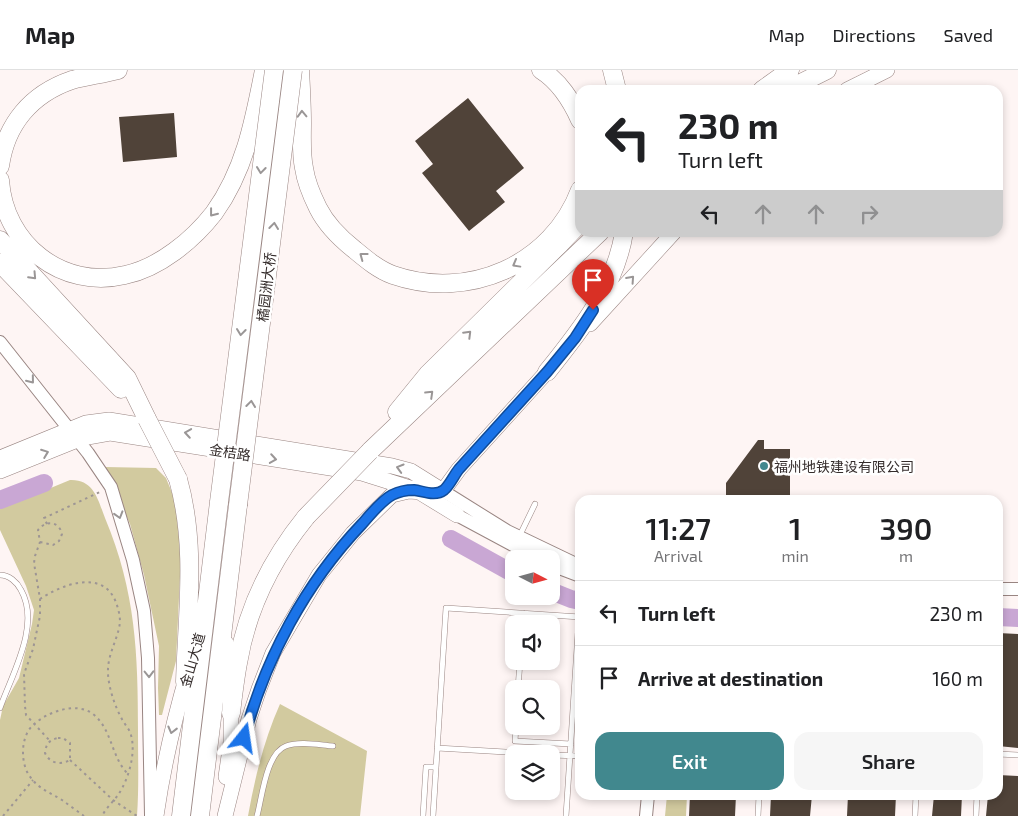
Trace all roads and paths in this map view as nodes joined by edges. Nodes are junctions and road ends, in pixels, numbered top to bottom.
1 (118, 70) edge
2 (264, 70) edge
3 (274, 70) edge
4 (293, 70) edge
5 (300, 70) edge
6 (542, 70) edge
7 (610, 70) edge
8 (790, 70) edge
9 (827, 70) edge
10 (887, 70) edge
11 (612, 85) edge
12 (615, 85) edge
13 (769, 85) edge
14 (797, 85) edge
15 (857, 85) edge
16 (575, 109) edge
17 (0, 166) edge
18 (0, 180) edge
19 (575, 202) edge
20 (572, 222) edge
21 (595, 237) edge
22 (623, 237) edge
23 (669, 237) edge
24 (0, 240) edge
25 (0, 263) edge
26 (0, 342) edge
27 (547, 372) junction
28 (147, 419) junction
29 (74, 435) junction
30 (370, 451) junction
31 (0, 458) edge
32 (0, 471) edge
33 (111, 488) junction
34 (416, 490) junction
35 (443, 491) junction
36 (220, 502) joint
37 (535, 504) dead end
38 (238, 505) joint
39 (457, 515) joint
40 (47, 524) junction
41 (519, 537) junction
42 (40, 542) junction
43 (522, 550) edge
44 (575, 564) edge
45 (560, 568) edge
46 (575, 574) edge
47 (0, 575) edge
48 (1003, 589) edge
49 (1018, 590) edge
50 (208, 598) junction
51 (40, 599) junction
52 (227, 600) junction
53 (523, 613) joint
54 (575, 617) edge
55 (185, 682) junction
56 (575, 688) edge
57 (0, 708) edge
58 (231, 713) junction
59 (34, 724) junction
60 (515, 735) edge
61 (50, 740) junction
62 (571, 744) junction
63 (333, 746) dead end
64 (437, 748) junction
65 (505, 752) edge
66 (1003, 754) edge
67 (560, 755) edge
68 (1018, 755) edge
69 (570, 756) junction
70 (575, 756) edge
71 (70, 760) junction
72 (436, 767) junction
73 (128, 773) junction
74 (33, 780) junction
75 (113, 800) junction
76 (648, 800) edge
77 (759, 800) edge
78 (916, 800) edge
79 (977, 800) edge
80 (3, 816) edge
81 (84, 816) edge
82 (102, 816) edge
83 (137, 816) edge
84 (152, 816) edge
85 (156, 816) edge
86 (181, 816) edge
87 (200, 816) edge
88 (223, 816) edge
89 (257, 816) edge
90 (422, 816) edge
91 (433, 816) edge
92 (566, 816) edge
93 (646, 816) edge
94 (758, 816) edge
95 (915, 816) edge
96 (976, 816) edge

1 - 17 highway
2 -> 18 highway
3 -> 36 highway, 橘园洲大桥, bridge
38 -> 4 highway, 橘园洲大桥, bridge
20 -> 5 highway
6 - 16 highway
7 - 11 highway
7 - 12 highway
8 - 13 highway
9 - 14 highway
10 - 15 main road
19 - 20 highway
30 -> 20 highway
30 -> 21 highway
22 - 27 highway
27 -> 23 main road
24 -> 28 highway
25 - 28 highway
26 -> 29 street
27 - 35 main road
28 - 55 highway, bridge
29 - 31 main road
32 -> 29 main road, 金桔路
29 - 33 street
29 -> 34 main road, 金桔路
35 -> 29 main road
30 - 58 highway, bridge
33 - 40 path
33 -> 84 street
34 - 35 main road
34 - 39 main road, 金桔路
34 - 88 main road
35 - 41 street
36 - 50 highway, 金山大道
37 - 41 lane
38 - 52 highway, 金山大道
39 - 43 street
40 - 42 path
40 - 42 path
41 - 44 street
42 - 51 path
45 - 46 street
47 - 57 lane
48 - 49 street
50 - 55 main road, 金山大道
50 - 86 highway
51 - 59 path
51 - 73 path
52 - 58 main road, 金山大道
52 - 87 highway
53 - 54 lane
53 - 64 lane
55 -> 85 main road, 金山大道
56 - 62 lane
58 - 88 main road, 金山大道
59 - 61 path
59 - 73 path
59 - 74 path
60 - 62 lane
61 - 71 path
61 - 71 path
62 - 69 lane
63 - 89 lane
64 - 65 lane
64 - 72 lane
66 - 68 lane
67 - 69 lane
69 - 70 lane
69 - 92 lane
71 - 75 path
72 - 90 lane
72 - 91 lane
73 - 75 path
74 - 80 path
74 - 81 path
75 - 82 path
75 - 83 path
76 - 93 street
77 - 94 lane
78 - 95 lane
79 - 96 lane

